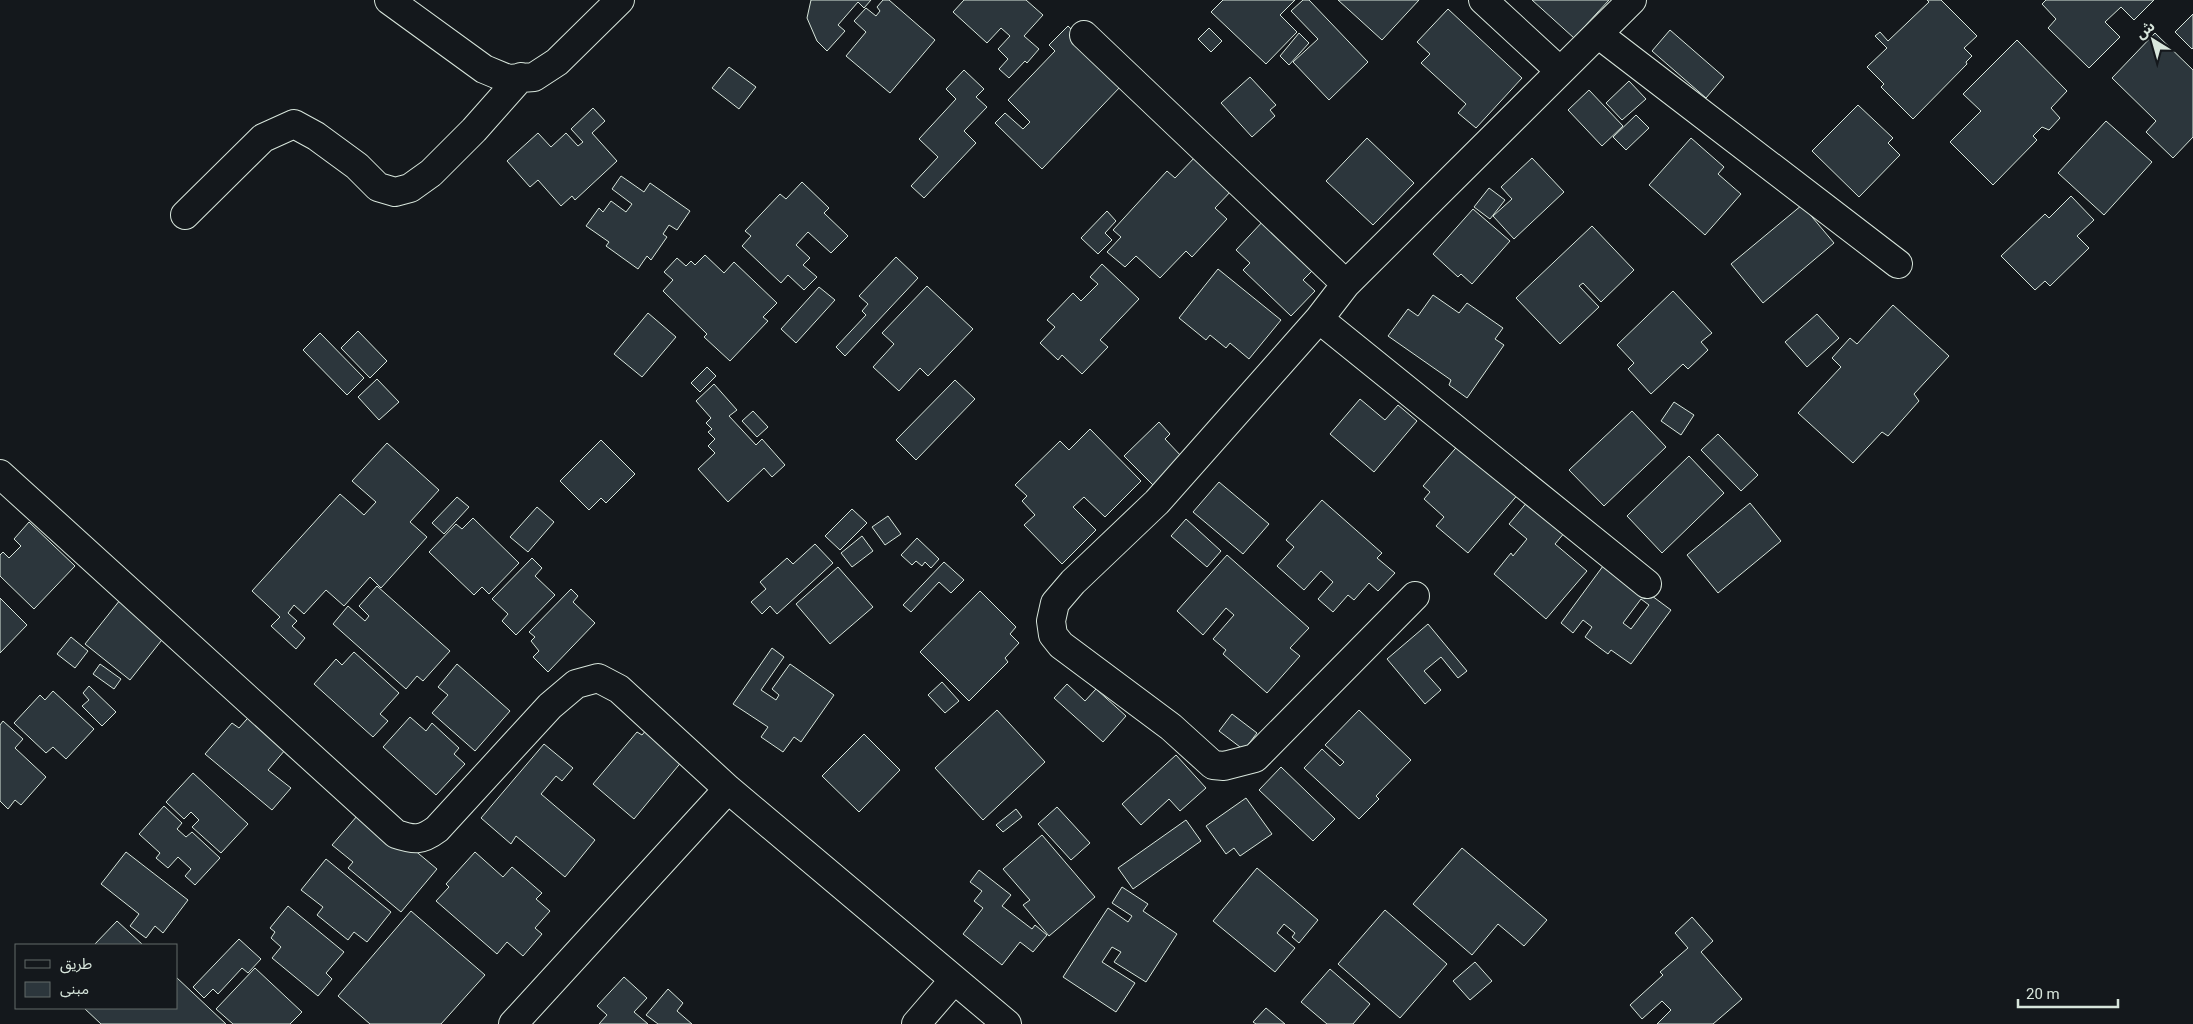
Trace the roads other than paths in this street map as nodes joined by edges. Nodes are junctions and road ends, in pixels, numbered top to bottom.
1 (389, 0) edge
2 (620, 0) edge
3 (1483, 0) edge
4 (1632, 0) edge
5 (1598, 34) junction
6 (1084, 35) dead end
7 (1560, 71) junction
8 (521, 78) junction
9 (186, 215) dead end
10 (1898, 264) dead end
11 (1346, 284) junction
12 (1319, 319) junction
13 (0, 474) edge
14 (1647, 584) dead end
15 (1415, 596) dead end
16 (728, 790) junction
17 (954, 980) junction
18 (513, 1024) edge
19 (916, 1024) edge
20 (1006, 1024) edge

1 - 8 street
2 - 8 street
3 - 7 street
4 - 5 street
5 - 7 street
5 - 10 street
6 - 11 street
7 - 11 street
8 - 9 street
11 - 12 street
12 - 14 street
12 - 15 street
13 - 16 street
16 - 17 street
16 - 18 street
17 - 19 street
17 - 20 street

